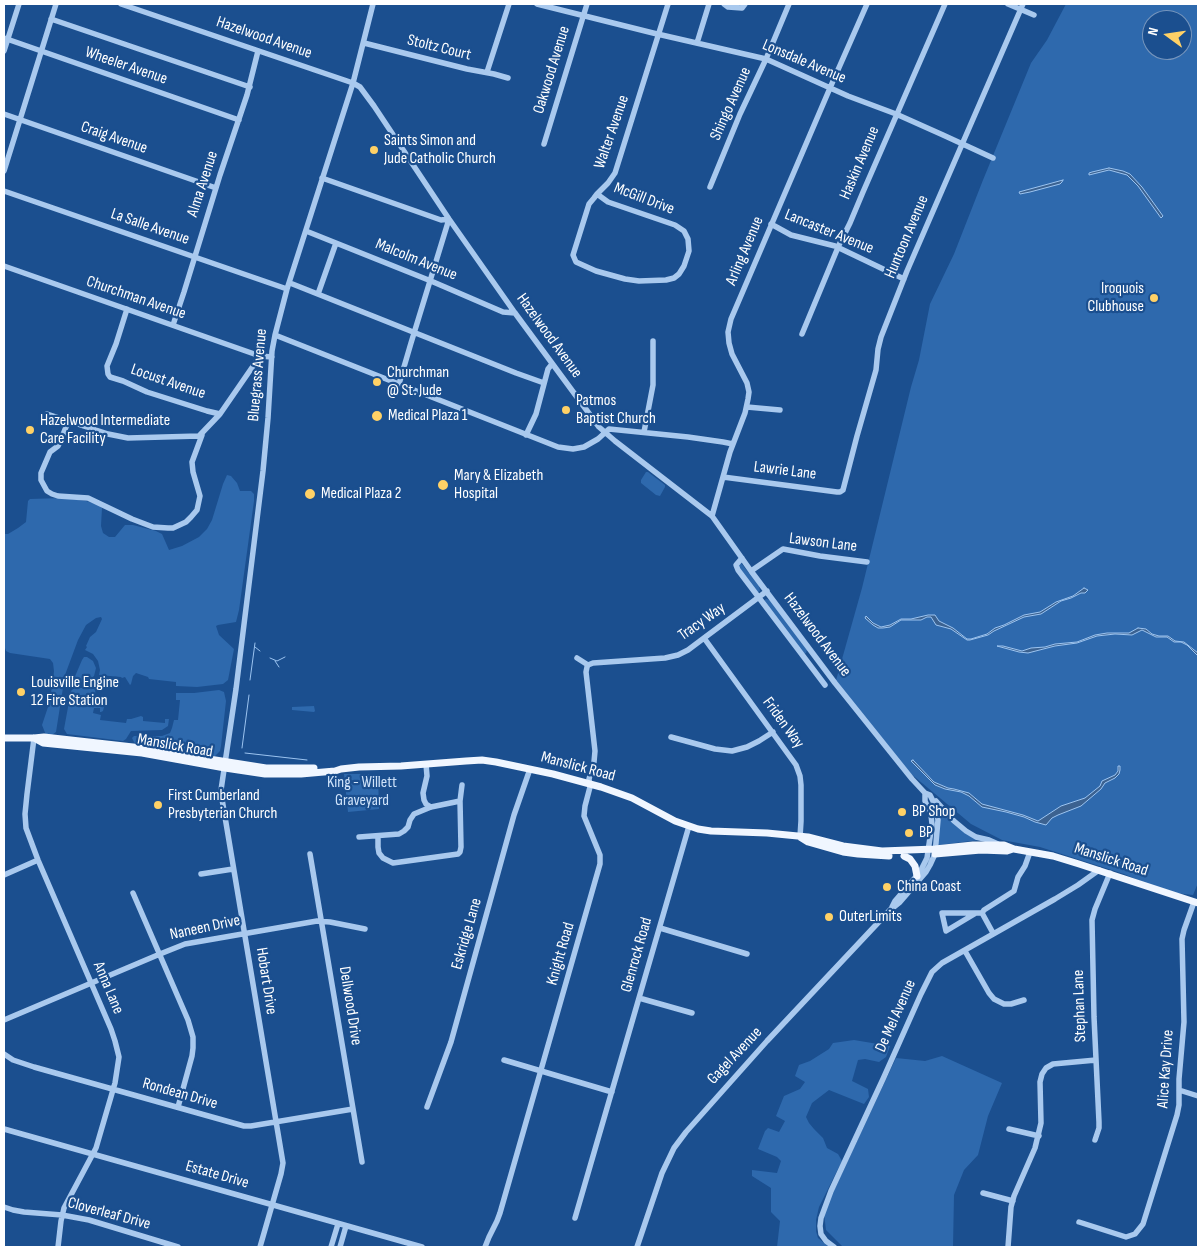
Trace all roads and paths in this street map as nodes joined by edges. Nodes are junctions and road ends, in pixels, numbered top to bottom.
1 (19, 4) edge
2 (56, 4) edge
3 (121, 4) edge
4 (372, 4) edge
5 (508, 4) edge
6 (537, 4) edge
7 (587, 4) edge
8 (668, 4) edge
9 (709, 4) edge
10 (724, 4) edge
11 (745, 4) edge
12 (789, 4) edge
13 (867, 4) edge
14 (944, 4) edge
15 (1008, 4) edge
16 (1021, 7) edge
17 (584, 15) junction
18 (1034, 15) dead end
19 (51, 19) junction
20 (658, 34) junction
21 (6, 39) edge
22 (697, 42) junction
23 (364, 43) junction
24 (4, 51) edge
25 (41, 51) junction
26 (258, 51) junction
27 (766, 59) junction
28 (487, 72) junction
29 (508, 78) dead end
30 (353, 83) junction
31 (250, 87) junction
32 (830, 88) junction
33 (4, 114) edge
34 (896, 114) junction
35 (19, 120) junction
36 (239, 120) junction
37 (544, 144) dead end
38 (962, 144) junction
39 (993, 158) dead end
40 (4, 171) edge
41 (322, 178) junction
42 (710, 187) dead end
43 (216, 188) junction
44 (4, 191) edge
45 (597, 194) junction
46 (449, 219) junction
47 (772, 224) junction
48 (306, 231) junction
49 (336, 243) junction
50 (838, 248) junction
51 (195, 257) junction
52 (576, 262) joint
53 (4, 266) edge
54 (904, 279) junction
55 (431, 281) junction
56 (290, 283) junction
57 (287, 289) junction
58 (318, 294) junction
59 (127, 309) junction
60 (515, 313) junction
61 (173, 325) junction
62 (414, 332) junction
63 (802, 334) dead end
64 (274, 335) junction
65 (653, 341) dead end
66 (260, 356) junction
67 (272, 357) junction
68 (552, 364) junction
69 (544, 383) junction
70 (399, 384) junction
71 (747, 407) junction
72 (780, 410) dead end
73 (47, 414) dead end
74 (220, 414) junction
75 (68, 422) junction
76 (644, 432) junction
77 (605, 433) junction
78 (202, 435) junction
79 (526, 435) junction
80 (732, 444) junction
81 (723, 477) junction
82 (843, 490) joint
83 (712, 516) junction
84 (742, 558) junction
85 (867, 562) dead end
86 (751, 571) junction
87 (767, 591) junction
88 (759, 598) junction
89 (704, 638) junction
90 (811, 652) junction
91 (577, 658) dead end
92 (804, 658) junction
93 (588, 665) junction
94 (825, 685) dead end
95 (773, 732) junction
96 (671, 737) dead end
97 (4, 738) edge
98 (34, 738) junction
99 (426, 764) junction
100 (225, 765) junction
101 (530, 769) junction
102 (590, 783) junction
103 (462, 784) dead end
104 (927, 794) junction
105 (460, 801) junction
106 (431, 807) junction
107 (689, 826) junction
108 (378, 836) junction
109 (800, 837) junction
110 (359, 838) dead end
111 (998, 844) junction
112 (1014, 849) junction
113 (931, 852) junction
114 (1030, 852) junction
115 (310, 854) dead end
116 (887, 854) junction
117 (904, 856) junction
118 (38, 860) junction
119 (233, 868) junction
120 (1098, 870) junction
121 (1110, 873) junction
122 (201, 874) dead end
123 (4, 875) edge
124 (917, 876) junction
125 (133, 893) dead end
126 (1196, 903) edge
127 (892, 908) junction
128 (979, 913) junction
129 (321, 921) junction
130 (660, 928) junction
131 (366, 929) dead end
132 (994, 933) junction
133 (244, 934) junction
134 (964, 950) junction
135 (160, 954) junction
136 (747, 954) dead end
137 (91, 983) junction
138 (639, 998) junction
139 (1024, 1000) dead end
140 (692, 1013) dead end
141 (4, 1020) edge
142 (4, 1054) edge
143 (504, 1060) dead end
144 (1096, 1060) junction
145 (541, 1071) junction
146 (113, 1089) junction
147 (1179, 1090) junction
148 (612, 1092) junction
149 (1198, 1096) edge
150 (427, 1107) dead end
151 (178, 1108) junction
152 (353, 1109) junction
153 (276, 1122) junction
154 (4, 1129) edge
155 (1009, 1129) dead end
156 (1039, 1136) junction
157 (1096, 1140) dead end
158 (93, 1154) junction
159 (362, 1162) dead end
160 (983, 1193) dead end
161 (1012, 1202) junction
162 (272, 1205) junction
163 (4, 1207) edge
164 (62, 1215) junction
165 (575, 1218) dead end
166 (1079, 1222) dead end
167 (338, 1224) junction
168 (346, 1226) junction
169 (58, 1247) edge
170 (178, 1247) edge
171 (260, 1247) edge
172 (331, 1247) edge
173 (340, 1247) edge
174 (422, 1247) edge
175 (486, 1247) edge
176 (637, 1247) edge
177 (834, 1247) edge
178 (1008, 1247) edge

1 - 21 street
2 - 19 street
3 - 26 street, Hazelwood Avenue
4 - 23 street, Bluegrass Avenue
5 - 28 street
6 - 17 street, Lonsdale Avenue
7 - 17 street, Oakwood Avenue
8 - 20 street, Walter Avenue
9 - 22 street
10 - 11 street
12 - 27 street, Shingo Avenue
13 - 32 street, Arling Avenue
14 - 34 street, Haskin Avenue
15 - 16 street
16 - 18 street
16 - 38 street, Huntoon Avenue
17 - 20 street, Lonsdale Avenue
17 - 37 street, Oakwood Avenue
19 - 25 street
19 - 31 street
20 - 22 street, Lonsdale Avenue
20 - 45 street, Walter Avenue
21 - 24 street
21 - 25 street, Wheeler Avenue
22 - 27 street, Lonsdale Avenue
23 - 28 street, Stoltz Court
23 - 30 street, Bluegrass Avenue
25 - 35 street
25 - 36 street, Wheeler Avenue
26 - 30 street, Hazelwood Avenue
26 - 31 street, Alma Avenue
27 - 32 street, Lonsdale Avenue
27 - 42 street, Shingo Avenue
28 - 29 street, Stoltz Court
30 - 41 street, Bluegrass Avenue
30 - 46 street, Hazelwood Avenue
31 - 36 street, Alma Avenue
32 - 34 street, Lonsdale Avenue
32 - 47 street, Arling Avenue
33 - 35 street, Craig Avenue
34 - 38 street, Lonsdale Avenue
34 - 50 street, Haskin Avenue
35 - 40 street
35 - 43 street, Craig Avenue
36 - 43 street, Alma Avenue
38 - 39 street, Lonsdale Avenue
38 - 54 street, Huntoon Avenue
41 - 46 street
41 - 48 street, Bluegrass Avenue
43 - 51 street, Alma Avenue
44 - 51 street, La Salle Avenue
45 - 52 street, Walter Avenue
45 - 52 street, McGill Drive
46 - 55 street
46 - 60 street, Hazelwood Avenue
47 - 50 street, Lancaster Avenue
47 - 71 street, Arling Avenue
48 - 49 street, Malcolm Avenue
48 - 56 street, Bluegrass Avenue
49 - 55 street, Malcolm Avenue
49 - 58 street
50 - 54 street, Lancaster Avenue
50 - 63 street, Haskin Avenue
51 - 57 street, La Salle Avenue
51 - 61 street, Alma Avenue
53 - 59 street, Churchman Avenue
54 - 82 street, Huntoon Avenue
55 - 60 street, Malcolm Avenue
55 - 62 street
56 - 57 street, Bluegrass Avenue
56 - 58 street
57 - 64 street, Bluegrass Avenue
58 - 62 street
59 - 61 street, Churchman Avenue
59 - 74 street, Locust Avenue
60 - 68 street, Hazelwood Avenue
61 - 66 street, Churchman Avenue
62 - 69 street
62 - 70 street
64 - 67 street, Bluegrass Avenue
64 - 70 street
65 - 76 street
66 - 67 street, Churchman Avenue
66 - 74 street
67 - 100 street, Bluegrass Avenue
68 - 69 street
68 - 77 street, Hazelwood Avenue
69 - 79 street
70 - 79 street
71 - 72 street
71 - 80 street, Arling Avenue
73 - 75 street
74 - 78 street
75 - 78 street
75 - 78 street
76 - 77 street
76 - 80 street
77 - 79 street
77 - 83 street, Hazelwood Avenue
80 - 81 street, Arling Avenue
81 - 82 street, Lawrie Lane
81 - 83 street, Arling Avenue
83 - 84 street, Hazelwood Avenue
84 - 86 street, Hazelwood Avenue
84 - 88 street
85 - 86 street, Lawson Lane
86 - 87 street, Hazelwood Avenue
87 - 88 street, Tracy Way
87 - 90 street, Hazelwood Avenue
88 - 89 street, Tracy Way
88 - 92 street
89 - 93 street, Tracy Way
89 - 95 street, Friden Way
90 - 92 street
90 - 104 street, Hazelwood Avenue
91 - 93 street
92 - 94 street
93 - 102 street, Knight Road
95 - 96 street
95 - 109 street, Friden Way
97 - 98 main road, Manslick Road
98 - 100 main road, Manslick Road
98 - 118 street, Anna Lane
99 - 100 main road, Manslick Road
99 - 101 main road, Manslick Road
99 - 106 street
100 - 119 street, Hobart Drive
101 - 102 main road, Manslick Road
101 - 150 street, Eskridge Lane
102 - 107 main road, Manslick Road
102 - 145 street, Knight Road
103 - 105 street
104 - 111 street
104 - 113 street, Hazelwood Avenue
105 - 106 street
105 - 108 street
106 - 108 street
107 - 109 main road, Manslick Road
107 - 130 street, Glenrock Road
108 - 110 street
109 - 116 main road, Manslick Road
111 - 112 main road, Manslick Road
111 - 113 main road, Manslick Road
112 - 113 main road, Manslick Road
112 - 114 main road, Manslick Road
113 - 116 main road, Manslick Road
113 - 117 main road, Manslick Road
113 - 124 street, Gagel Avenue
113 - 127 street, Gagel Avenue
114 - 120 main road, Manslick Road
114 - 128 street
115 - 129 street, Dellwood Drive
116 - 117 main road, Manslick Road
117 - 124 main road
118 - 123 street
118 - 137 street, Anna Lane
119 - 122 street
119 - 133 street, Hobart Drive
120 - 121 main road, Manslick Road
120 - 132 street, De Mel Avenue
121 - 126 main road, Manslick Road
121 - 144 street, Stephan Lane
124 - 127 street, Gagel Avenue
125 - 135 street
126 - 147 street, Alice Kay Drive
127 - 176 street, Gagel Avenue
128 - 128 street
128 - 132 street
129 - 131 street, Naneen Drive
129 - 133 street, Naneen Drive
129 - 152 street, Dellwood Drive
130 - 136 street
130 - 138 street, Glenrock Road
132 - 134 street, De Mel Avenue
133 - 135 street, Naneen Drive
133 - 153 street, Hobart Drive
134 - 139 street
134 - 177 street, De Mel Avenue
135 - 137 street, Naneen Drive
135 - 151 street
137 - 141 street, Naneen Drive
137 - 146 street, Anna Lane
138 - 140 street
138 - 148 street, Glenrock Road
142 - 146 street, Rondean Drive
143 - 145 street
144 - 156 street
144 - 157 street, Stephan Lane
145 - 148 street
145 - 175 street, Knight Road
146 - 151 street, Rondean Drive
146 - 158 street, Anna Lane
147 - 149 street
147 - 166 street, Alice Kay Drive
148 - 165 street, Glenrock Road
151 - 153 street, Rondean Drive
152 - 153 street, Rondean Drive
152 - 159 street, Dellwood Drive
153 - 162 street, Hobart Drive
154 - 158 street, Estate Drive
155 - 156 street
156 - 161 street
158 - 162 street, Estate Drive
158 - 164 street, Anna Lane
160 - 161 street
161 - 178 street
162 - 167 street, Estate Drive
162 - 171 street, Hobart Drive
163 - 164 street, Cloverleaf Drive
164 - 169 street, Anna Lane
164 - 170 street, Cloverleaf Drive
167 - 168 street, Estate Drive
167 - 172 street
168 - 173 street
168 - 174 street, Estate Drive

